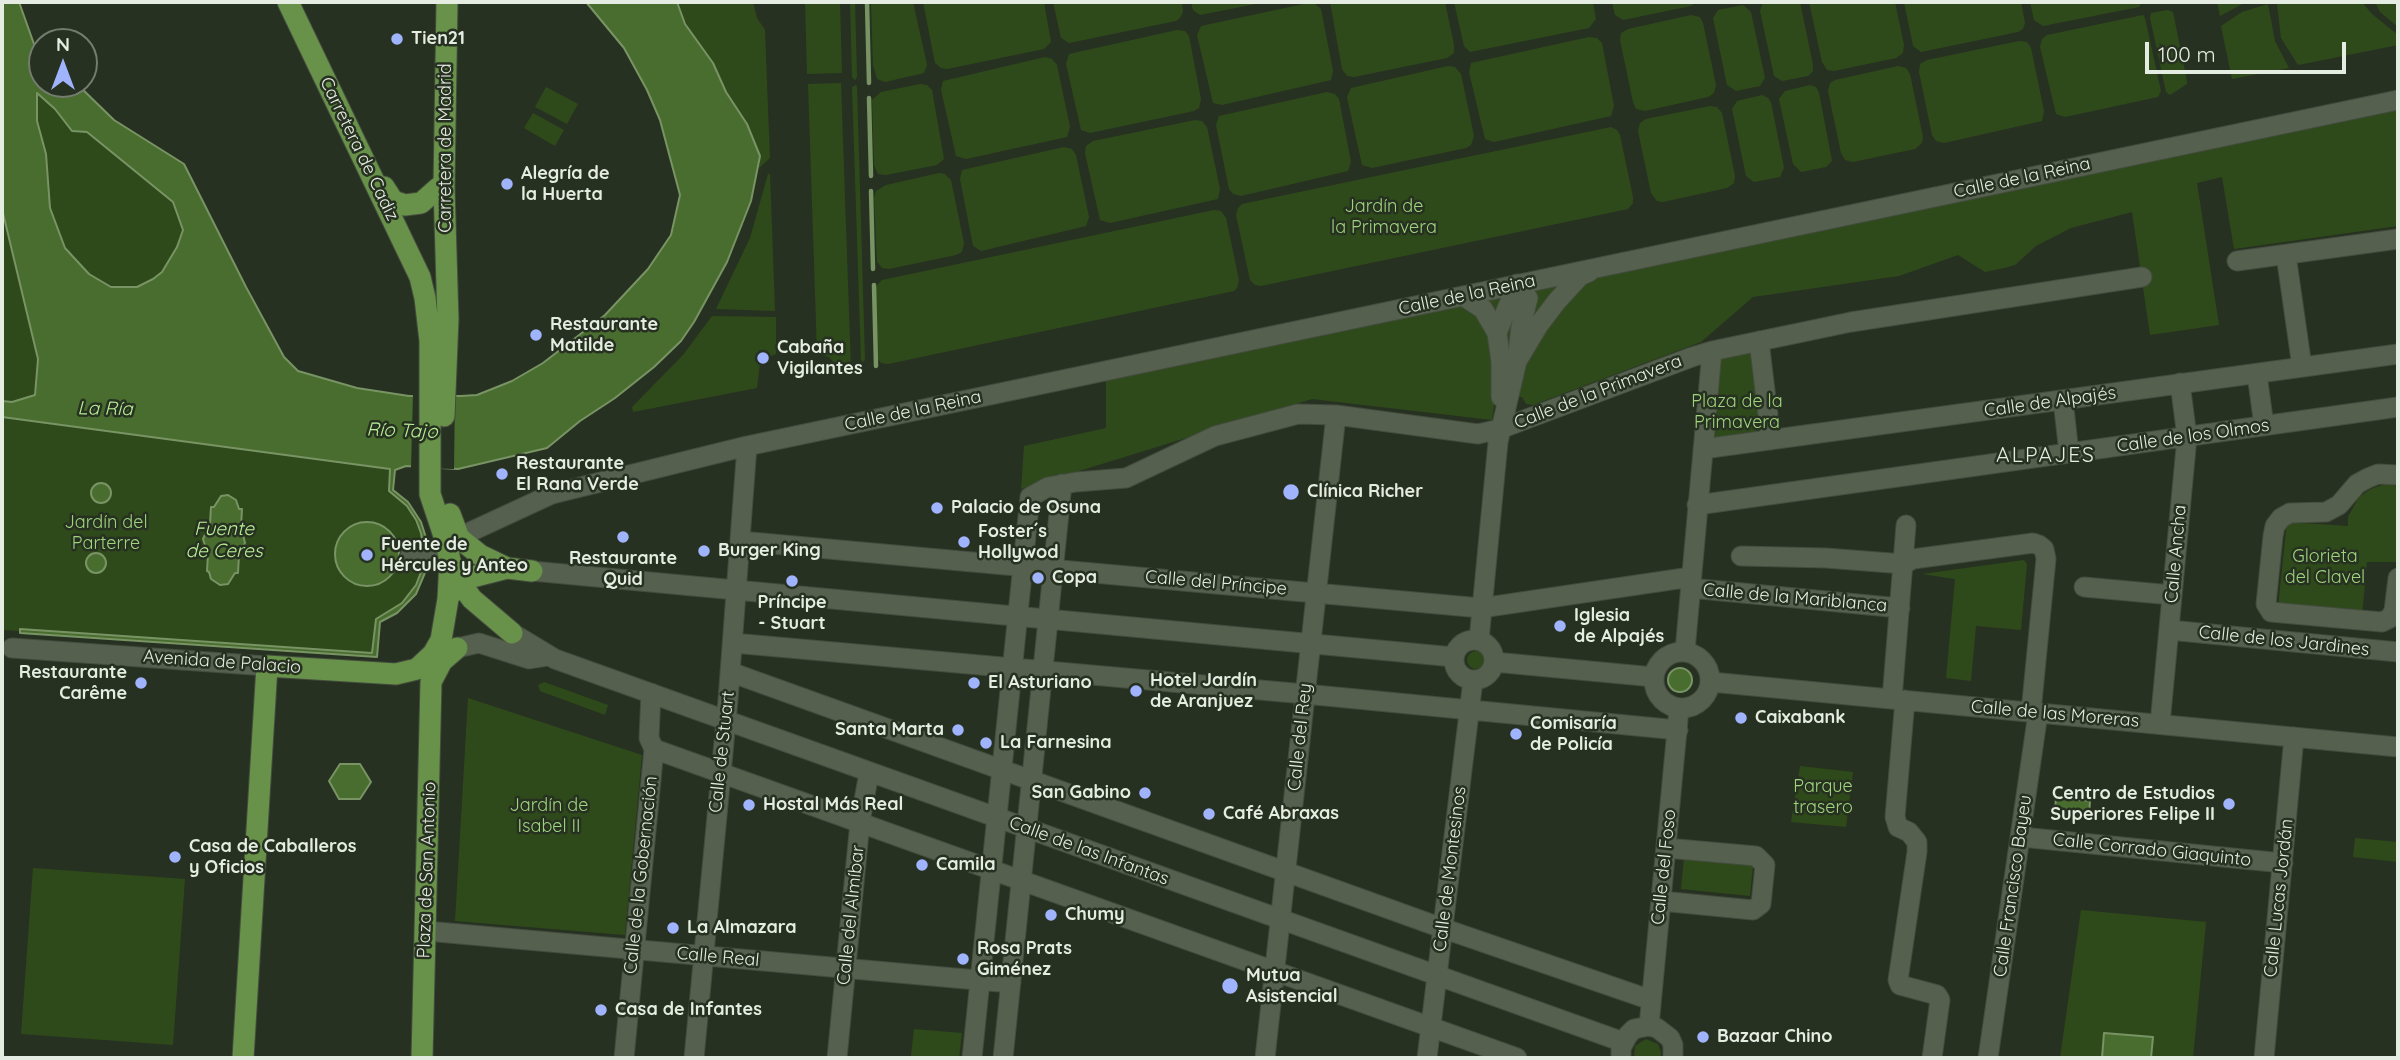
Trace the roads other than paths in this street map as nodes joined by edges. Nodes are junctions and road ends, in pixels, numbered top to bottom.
1 (288, 2) edge
2 (447, 2) edge
3 (2398, 100) edge
4 (372, 178) junction
5 (444, 187) junction
6 (2398, 239) edge
7 (2286, 255) junction
8 (2237, 261) dead end
9 (1597, 267) junction
10 (2142, 277) dead end
11 (1517, 284) junction
12 (1463, 296) junction
13 (1497, 333) junction
14 (439, 341) junction
15 (1759, 341) junction
16 (1712, 351) junction
17 (2398, 354) edge
18 (1517, 361) junction
19 (2302, 367) junction
20 (2257, 374) junction
21 (2180, 383) junction
22 (2063, 400) junction
23 (2398, 407) edge
24 (1336, 415) junction
25 (2264, 426) junction
26 (1500, 429) junction
27 (2187, 437) junction
28 (1771, 440) junction
29 (747, 446) junction
30 (1703, 449) junction
31 (2069, 453) junction
32 (436, 468) junction
33 (2398, 475) edge
34 (1062, 484) junction
35 (1697, 505) junction
36 (1906, 525) dead end
37 (470, 532) dead end
38 (740, 541) junction
39 (446, 551) junction
40 (1741, 556) dead end
41 (409, 558) dead end
42 (1903, 564) junction
43 (1023, 566) junction
44 (507, 568) junction
45 (1053, 569) junction
46 (532, 571) joint
47 (2398, 578) edge
48 (1690, 583) junction
49 (2084, 587) dead end
50 (736, 590) junction
51 (455, 591) junction
52 (1317, 592) junction
53 (2172, 595) junction
54 (1480, 607) junction
55 (1900, 608) junction
56 (1018, 616) junction
57 (1048, 619) junction
58 (2169, 630) junction
59 (512, 633) joint
60 (1479, 640) junction
61 (733, 643) junction
62 (1311, 644) junction
63 (12, 648) dead end
64 (457, 648) joint
65 (1685, 652) junction
66 (2398, 652) edge
67 (1454, 657) junction
68 (552, 658) junction
69 (1494, 662) junction
70 (267, 666) junction
71 (1012, 668) junction
72 (432, 669) junction
73 (1042, 671) junction
74 (730, 672) junction
75 (1654, 677) junction
76 (1472, 680) junction
77 (1711, 682) junction
78 (650, 694) junction
79 (1305, 694) junction
80 (1899, 700) junction
81 (1679, 709) junction
82 (1469, 710) junction
83 (2035, 713) junction
84 (726, 721) junction
85 (2160, 724) junction
86 (1678, 730) junction
87 (2294, 737) junction
88 (2398, 747) edge
89 (654, 749) junction
90 (1002, 769) junction
91 (720, 773) junction
92 (869, 773) junction
93 (1031, 780) junction
94 (996, 818) junction
95 (860, 822) junction
96 (1026, 828) junction
97 (2021, 836) junction
98 (1666, 848) junction
99 (2283, 863) junction
100 (991, 869) junction
101 (1285, 871) junction
102 (1022, 879) junction
103 (1661, 901) junction
104 (1280, 920) junction
105 (1442, 928) junction
106 (426, 931) junction
107 (633, 950) junction
108 (703, 956) junction
109 (846, 968) junction
110 (1275, 970) junction
111 (1437, 974) junction
112 (980, 981) junction
113 (1011, 983) junction
114 (1651, 1000) junction
115 (1649, 1026) junction
116 (1430, 1027) junction
117 (1622, 1050) edge
118 (243, 1058) edge
119 (422, 1058) edge
120 (624, 1058) edge
121 (694, 1058) edge
122 (837, 1058) edge
123 (972, 1058) edge
124 (1003, 1058) edge
125 (1265, 1058) edge
126 (1427, 1058) edge
127 (1517, 1058) edge
128 (1673, 1058) edge
129 (1932, 1058) edge
130 (1988, 1058) edge
131 (2264, 1058) edge

1 - 4 main road, Carretera de Cadiz
2 - 5 main road, Carretera de Madrid
3 - 9 street, Calle de la Reina
4 - 5 main road
4 - 14 main road, Carretera de Cadiz
5 - 14 main road, Carretera de Madrid
6 - 7 street
7 - 8 street
7 - 19 street
9 - 11 street, Calle de la Reina
9 - 18 street
10 - 15 street, Calle de la Primavera
11 - 12 street, Calle de la Reina
11 - 13 street
11 - 18 street
12 - 13 street
12 - 29 street, Calle de la Reina
13 - 26 street
14 - 32 main road
15 - 16 street, Calle de la Primavera
15 - 28 street
16 - 26 street, Calle de la Primavera
16 - 30 street
17 - 19 street, Calle de Alpajés
18 - 26 street
19 - 20 street, Calle de Alpajés
20 - 21 street, Calle de Alpajés
20 - 25 street
21 - 22 street, Calle de Alpajés
21 - 27 street, Calle Ancha
22 - 28 street, Calle de Alpajés
22 - 31 street
23 - 25 street, Calle de los Olmos
24 - 26 street, Calle de la Primavera
24 - 34 street, Calle de la Primavera
24 - 52 street, Calle del Rey
25 - 27 street, Calle de los Olmos
26 - 54 street
27 - 31 street, Calle de los Olmos
27 - 53 street, Calle Ancha
28 - 30 street, Calle de Alpajés
29 - 37 street, Calle de la Reina
29 - 38 street, Calle de Stuart
30 - 35 street
31 - 35 street, Calle de los Olmos
32 - 39 main road
32 - 44 main road
33 - 47 street
34 - 43 street, Calle de la Primavera
34 - 45 street
35 - 48 street
36 - 42 street, Calle de la Mariblanca
38 - 43 street, Calle del Príncipe
38 - 50 street, Calle de Stuart
39 - 41 street
39 - 51 main road
40 - 42 street
42 - 55 street, Calle de la Mariblanca
42 - 83 street, Calle Francisco Bayeu
43 - 45 street, Calle del Príncipe
43 - 56 street
44 - 46 main road
44 - 51 main road
45 - 52 street, Calle del Príncipe
45 - 57 street
46 - 50 street
48 - 54 street, Calle del Príncipe
48 - 55 street, Calle de la Mariblanca
48 - 65 street
49 - 53 street
50 - 56 street
50 - 61 street, Calle de Stuart
51 - 59 main road
51 - 72 main road
52 - 54 street, Calle del Príncipe
52 - 62 street, Calle del Rey
53 - 58 street, Calle Ancha
54 - 60 street
55 - 80 street, Calle de la Mariblanca
56 - 57 street
56 - 71 street
57 - 62 street
57 - 73 street
58 - 66 street, Calle de los Jardines
58 - 85 street, Calle Ancha
59 - 68 street
60 - 67 street
60 - 69 street
61 - 71 street
61 - 74 street, Calle de Stuart
62 - 67 street
62 - 79 street, Calle del Rey
63 - 70 street, Avenida de Palacio
64 - 68 street
64 - 72 main road, Avenida de Palacio
65 - 75 street
65 - 77 street
67 - 76 street
68 - 78 street, Calle de las Infantas
69 - 75 street
69 - 76 street
70 - 72 main road, Avenida de Palacio
70 - 118 main road
71 - 73 street
71 - 90 street
72 - 106 main road, Plaza de San Antonio
73 - 79 street
73 - 93 street
74 - 84 street, Calle de Stuart
74 - 90 street
75 - 81 street
76 - 82 street, Calle de Montesinos
77 - 80 street, Calle de las Moreras
77 - 81 street
78 - 84 street, Calle de las Infantas
78 - 89 street, Calle de la Gobernación
79 - 82 street
79 - 101 street, Calle del Rey
80 - 83 street, Calle de las Moreras
80 - 129 street, Calle de la Mariblanca
81 - 86 street, Calle del Foso
82 - 86 street
82 - 105 street, Calle de Montesinos
83 - 85 street, Calle de las Moreras
83 - 97 street, Calle Francisco Bayeu
84 - 91 street, Calle de Stuart
84 - 92 street, Calle de las Infantas
85 - 87 street, Calle de las Moreras
86 - 98 street, Calle del Foso
87 - 88 street, Calle de las Moreras
87 - 99 street, Calle Lucas Jordán
89 - 91 street
89 - 107 street, Calle de la Gobernación
90 - 93 street
90 - 94 street
91 - 95 street
91 - 108 street, Calle de Stuart
92 - 94 street, Calle de las Infantas
92 - 95 street, Calle del Almíbar
93 - 96 street
93 - 101 street
94 - 96 street, Calle de las Infantas
94 - 100 street
95 - 100 street
95 - 109 street, Calle del Almíbar
96 - 102 street
96 - 104 street, Calle de las Infantas
97 - 99 street, Calle Corrado Giaquinto
97 - 130 street, Calle Francisco Bayeu
98 - 103 street, Calle del Foso
98 - 103 street
99 - 131 street, Calle Lucas Jordán
100 - 102 street
100 - 112 street
101 - 104 street, Calle del Rey
101 - 105 street
102 - 110 street
102 - 113 street
103 - 114 street, Calle del Foso
104 - 110 street, Calle del Rey
104 - 111 street, Calle de las Infantas
105 - 111 street, Calle de Montesinos
105 - 114 street
106 - 107 street, Calle Real
106 - 119 main road, Plaza de San Antonio
107 - 108 street, Calle Real
107 - 120 street, Calle de la Gobernación
108 - 109 street, Calle Real
108 - 121 street, Calle de Stuart
109 - 112 street, Calle Real
109 - 122 street, Calle del Almíbar
110 - 116 street
110 - 125 street, Calle del Rey
111 - 116 street, Calle de Montesinos
111 - 117 street, Calle de las Infantas
112 - 113 street, Calle Real
112 - 123 street
113 - 124 street
114 - 115 street, Calle del Foso
115 - 117 street
115 - 128 street
116 - 126 street, Calle de Montesinos
116 - 127 street

